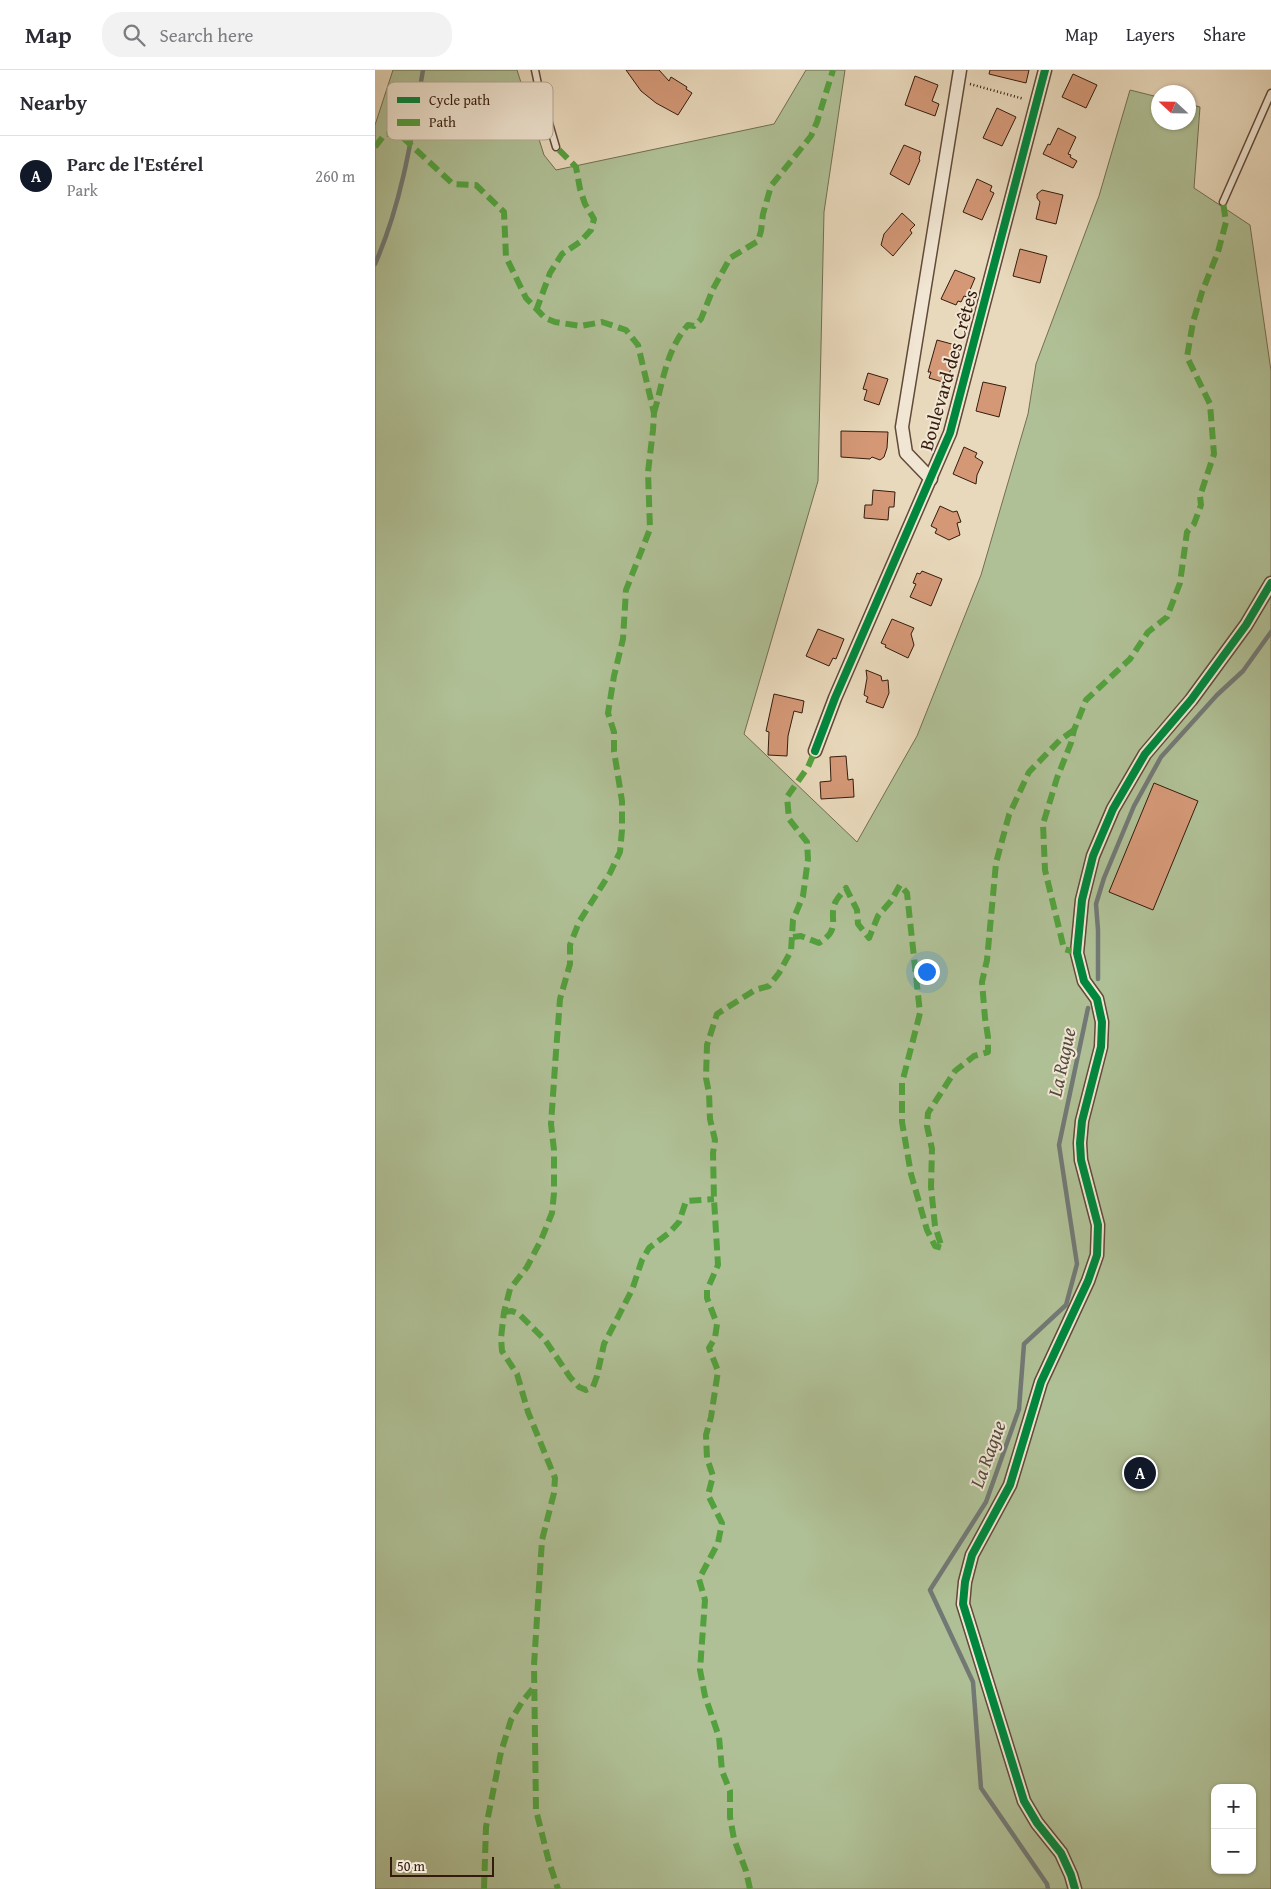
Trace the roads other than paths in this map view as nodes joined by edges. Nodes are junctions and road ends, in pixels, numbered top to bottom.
1 (1045, 70) edge
2 (959, 76) edge
3 (1271, 93) edge
4 (553, 136) edge
5 (556, 146) dead end
6 (1223, 202) dead end
7 (931, 479) junction
8 (1271, 584) edge
9 (815, 751) dead end
10 (1075, 1889) edge

1 - 7 street, Boulevard des Crêtes
2 - 7 street, Boulevard des Crêtes
3 - 6 lane
4 - 5 lane
7 - 9 street, Boulevard des Crêtes
8 - 10 street

